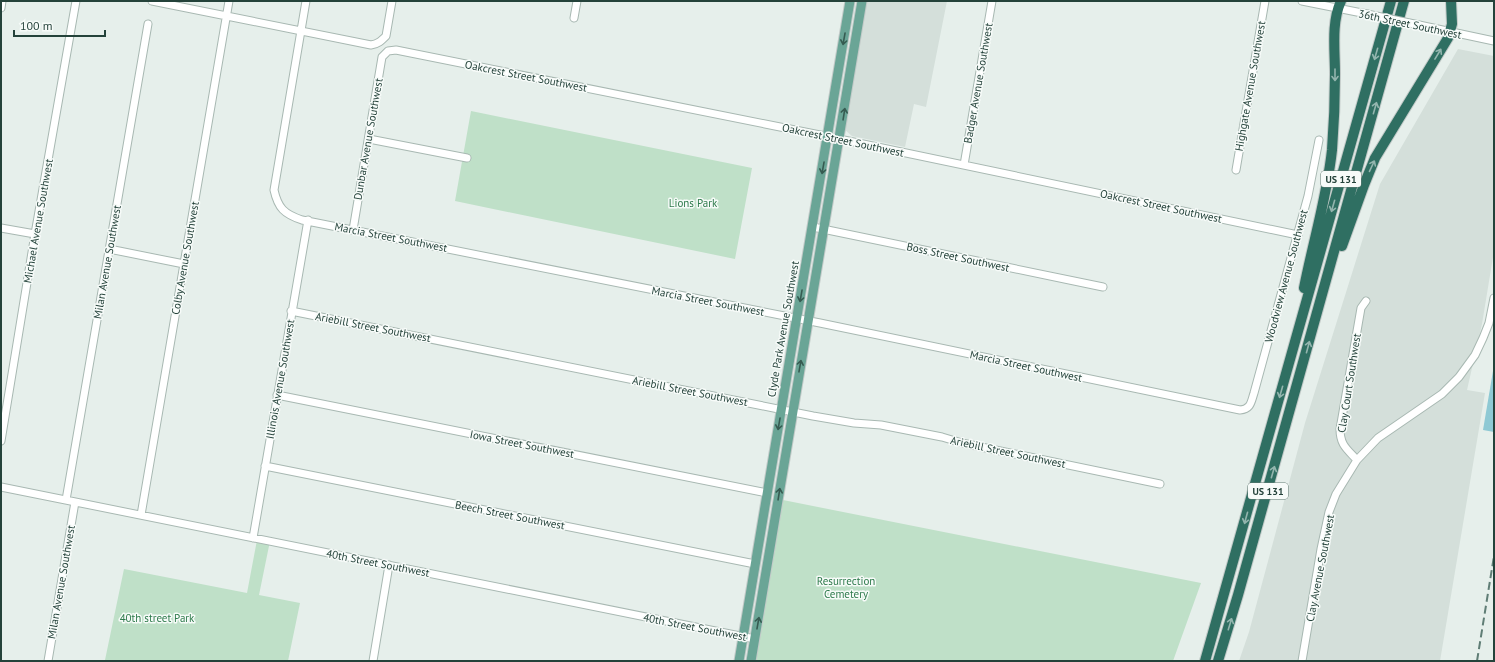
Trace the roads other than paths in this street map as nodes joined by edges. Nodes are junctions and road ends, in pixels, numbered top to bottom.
1 (2, 1) edge
2 (76, 1) edge
3 (152, 1) edge
4 (229, 1) edge
5 (306, 1) edge
6 (392, 1) edge
7 (577, 1) edge
8 (850, 1) edge
9 (862, 1) edge
10 (992, 1) edge
11 (1265, 1) edge
12 (1302, 1) edge
13 (1391, 1) edge
14 (1404, 1) edge
15 (1451, 1) edge
16 (1339, 5) edge
17 (1, 8) edge
18 (226, 15) junction
19 (574, 18) dead end
20 (148, 24) dead end
21 (301, 32) junction
22 (1451, 32) junction
23 (1494, 42) edge
24 (388, 52) joint
25 (828, 137) junction
26 (369, 138) junction
27 (839, 139) junction
28 (1318, 140) dead end
29 (467, 158) dead end
30 (964, 165) junction
31 (1236, 170) dead end
32 (308, 220) junction
33 (813, 227) junction
34 (1, 228) edge
35 (824, 229) junction
36 (353, 230) junction
37 (35, 234) junction
38 (1298, 235) junction
39 (110, 249) junction
40 (184, 264) junction
41 (1103, 287) dead end
42 (1494, 298) edge
43 (1366, 302) dead end
44 (291, 311) junction
45 (797, 319) junction
46 (1315, 320) junction
47 (808, 321) junction
48 (1296, 342) junction
49 (277, 395) junction
50 (782, 410) junction
51 (1246, 410) joint
52 (792, 412) junction
53 (1, 441) edge
54 (1357, 460) junction
55 (265, 466) junction
56 (1160, 484) dead end
57 (1, 487) edge
58 (767, 493) junction
59 (66, 500) junction
60 (75, 502) junction
61 (141, 515) junction
62 (253, 538) junction
63 (755, 564) junction
64 (389, 565) junction
65 (743, 636) junction
66 (755, 639) junction
67 (48, 661) edge
68 (373, 661) edge
69 (739, 661) edge
70 (751, 661) edge
71 (1205, 661) edge
72 (1218, 661) edge
73 (1302, 661) edge

1 - 17 street
2 - 37 street, Michael Avenue Southwest
3 - 18 street
4 - 18 street, Colby Avenue Southwest
5 - 21 street
6 - 21 street
7 - 19 street
8 -> 25 main road, Clyde Park Avenue Southwest
27 -> 9 main road, Clyde Park Avenue Southwest
10 - 30 street, Badger Avenue Southwest
11 - 31 street, Highgate Avenue Southwest
12 - 16 street, 36th Street Southwest
13 -> 48 highway, US 131
46 -> 14 highway, US 131
15 - 22 highway
16 - 22 street, 36th Street Southwest, bridge
16 -> 48 highway
18 - 21 street
18 - 40 street, Colby Avenue Southwest
20 - 39 street, Milan Avenue Southwest
21 - 32 street, Marcia Street Southwest
22 - 23 street, 36th Street Southwest
46 -> 22 highway
24 - 25 street, Oakcrest Street Southwest
24 - 26 street, Dunbar Avenue Southwest
25 - 27 street, Oakcrest Street Southwest
25 -> 33 main road, Clyde Park Avenue Southwest
26 - 29 street
26 - 36 street, Dunbar Avenue Southwest
27 - 30 street, Oakcrest Street Southwest
27 - 35 main road, Clyde Park Avenue Southwest
28 - 38 street, Woodview Avenue Southwest
30 - 38 street, Oakcrest Street Southwest
32 - 36 street, Marcia Street Southwest
32 - 44 street, Illinois Avenue Southwest
33 - 35 street, Boss Street Southwest
33 -> 45 main road, Clyde Park Avenue Southwest
34 - 37 street
35 - 41 street, Boss Street Southwest
35 - 47 main road, Clyde Park Avenue Southwest
36 - 45 street, Marcia Street Southwest
37 - 53 street, Michael Avenue Southwest
38 - 51 street, Woodview Avenue Southwest
39 - 40 street
39 - 59 street, Milan Avenue Southwest
40 - 61 street, Colby Avenue Southwest
42 - 54 street, Clay Avenue Southwest
43 - 54 street, Clay Court Southwest
44 - 49 street, Illinois Avenue Southwest
44 - 50 street, Ariebill Street Southwest
45 - 47 street, Marcia Street Southwest
45 - 50 main road, Clyde Park Avenue Southwest
72 -> 46 highway, US 131
47 - 51 street, Marcia Street Southwest
52 -> 47 main road, Clyde Park Avenue Southwest
48 -> 71 highway, US 131
49 - 55 street, Illinois Avenue Southwest
49 - 58 street, Iowa Street Southwest
50 - 52 street, Ariebill Street Southwest
50 -> 58 main road, Clyde Park Avenue Southwest
52 - 56 street, Ariebill Street Southwest
66 -> 52 main road, Clyde Park Avenue Southwest
54 - 73 street, Clay Avenue Southwest
55 - 62 street, Illinois Avenue Southwest
55 - 63 street, Beech Street Southwest
57 - 59 street, 40th Street Southwest
58 - 63 main road, Clyde Park Avenue Southwest
59 - 60 street, 40th Street Southwest
60 - 61 street, 40th Street Southwest
60 - 67 street, Milan Avenue Southwest
61 - 62 street, 40th Street Southwest
62 - 64 street, 40th Street Southwest
63 - 65 main road, Clyde Park Avenue Southwest
64 - 65 street, 40th Street Southwest
64 - 68 street
65 - 66 street, 40th Street Southwest
65 - 69 main road, Clyde Park Avenue Southwest
66 - 70 main road, Clyde Park Avenue Southwest

